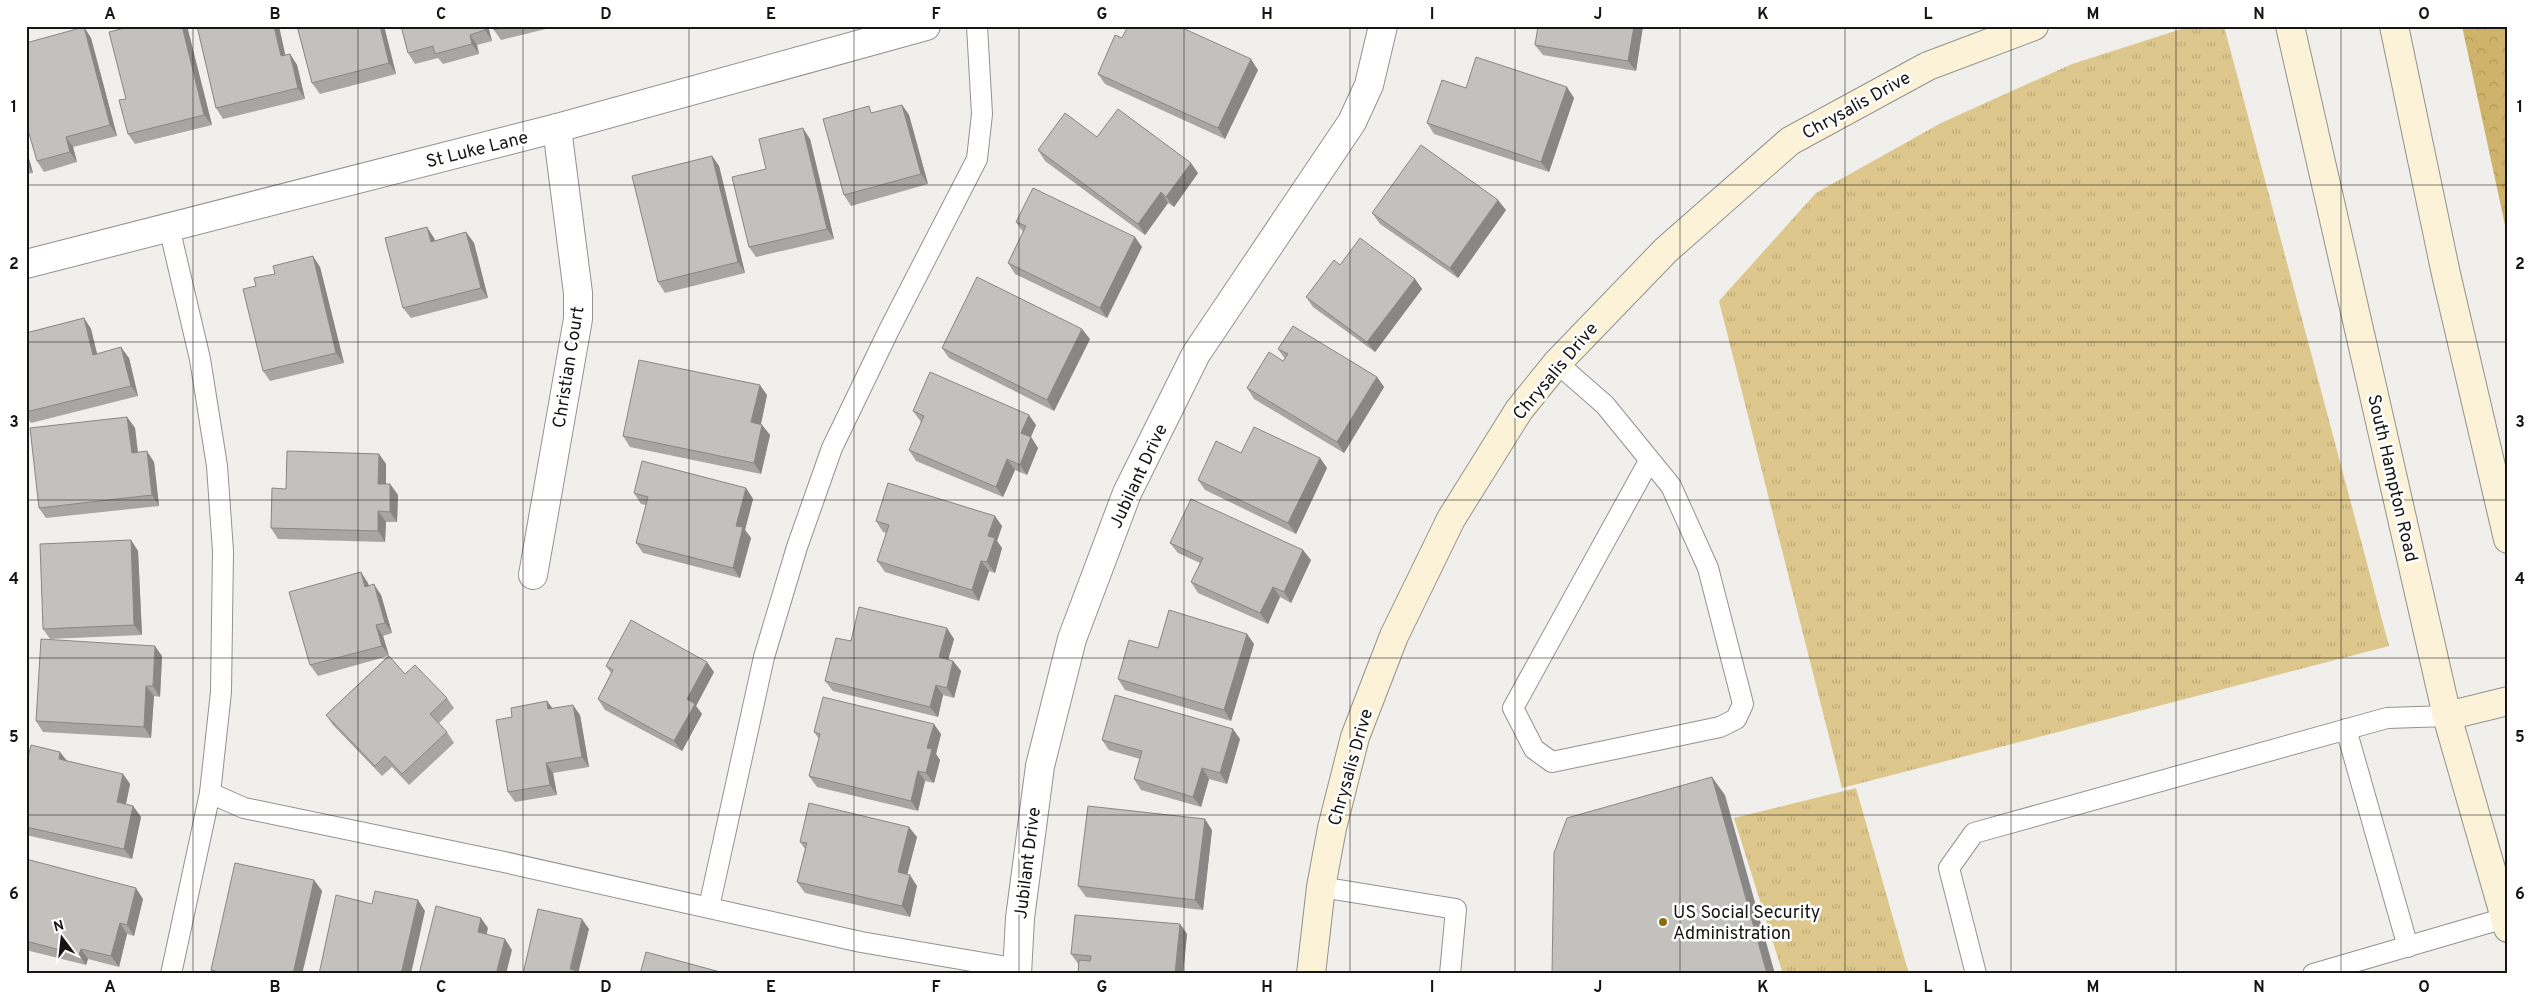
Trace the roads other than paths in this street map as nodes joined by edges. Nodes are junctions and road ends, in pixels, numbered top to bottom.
1 (926, 26) edge
2 (977, 26) edge
3 (1383, 26) edge
4 (2034, 26) edge
5 (2290, 26) edge
6 (2394, 26) edge
7 (557, 128) junction
8 (169, 227) junction
9 (26, 264) edge
10 (1557, 363) junction
11 (1650, 461) junction
12 (2508, 539) edge
13 (532, 575) dead end
14 (2508, 701) edge
15 (2447, 716) junction
16 (2346, 729) junction
17 (210, 793) junction
18 (1321, 887) junction
19 (709, 907) junction
20 (2506, 923) edge
21 (2408, 946) junction
22 (1018, 971) edge
23 (171, 974) edge
24 (1311, 974) edge
25 (1450, 974) edge
26 (1976, 974) edge
27 (2312, 974) edge

1 - 7 street, St Luke Lane
2 - 19 lane
3 - 22 street, Jubilant Drive
4 - 10 main road, Chrysalis Drive
5 - 15 main road, South Hampton Road
6 - 12 main road
7 - 8 street, St Luke Lane
7 - 13 street, Christian Court
8 - 9 street, St Luke Lane
8 - 17 lane
10 - 11 lane
10 - 18 main road, Chrysalis Drive
11 - 11 lane
14 - 15 main road
15 - 16 lane
15 - 20 main road, South Hampton Road
16 - 21 lane
16 - 26 lane
17 - 19 lane
17 - 23 lane
18 - 24 main road, Chrysalis Drive
18 - 25 lane
19 - 22 lane
20 - 21 lane
21 - 27 lane

